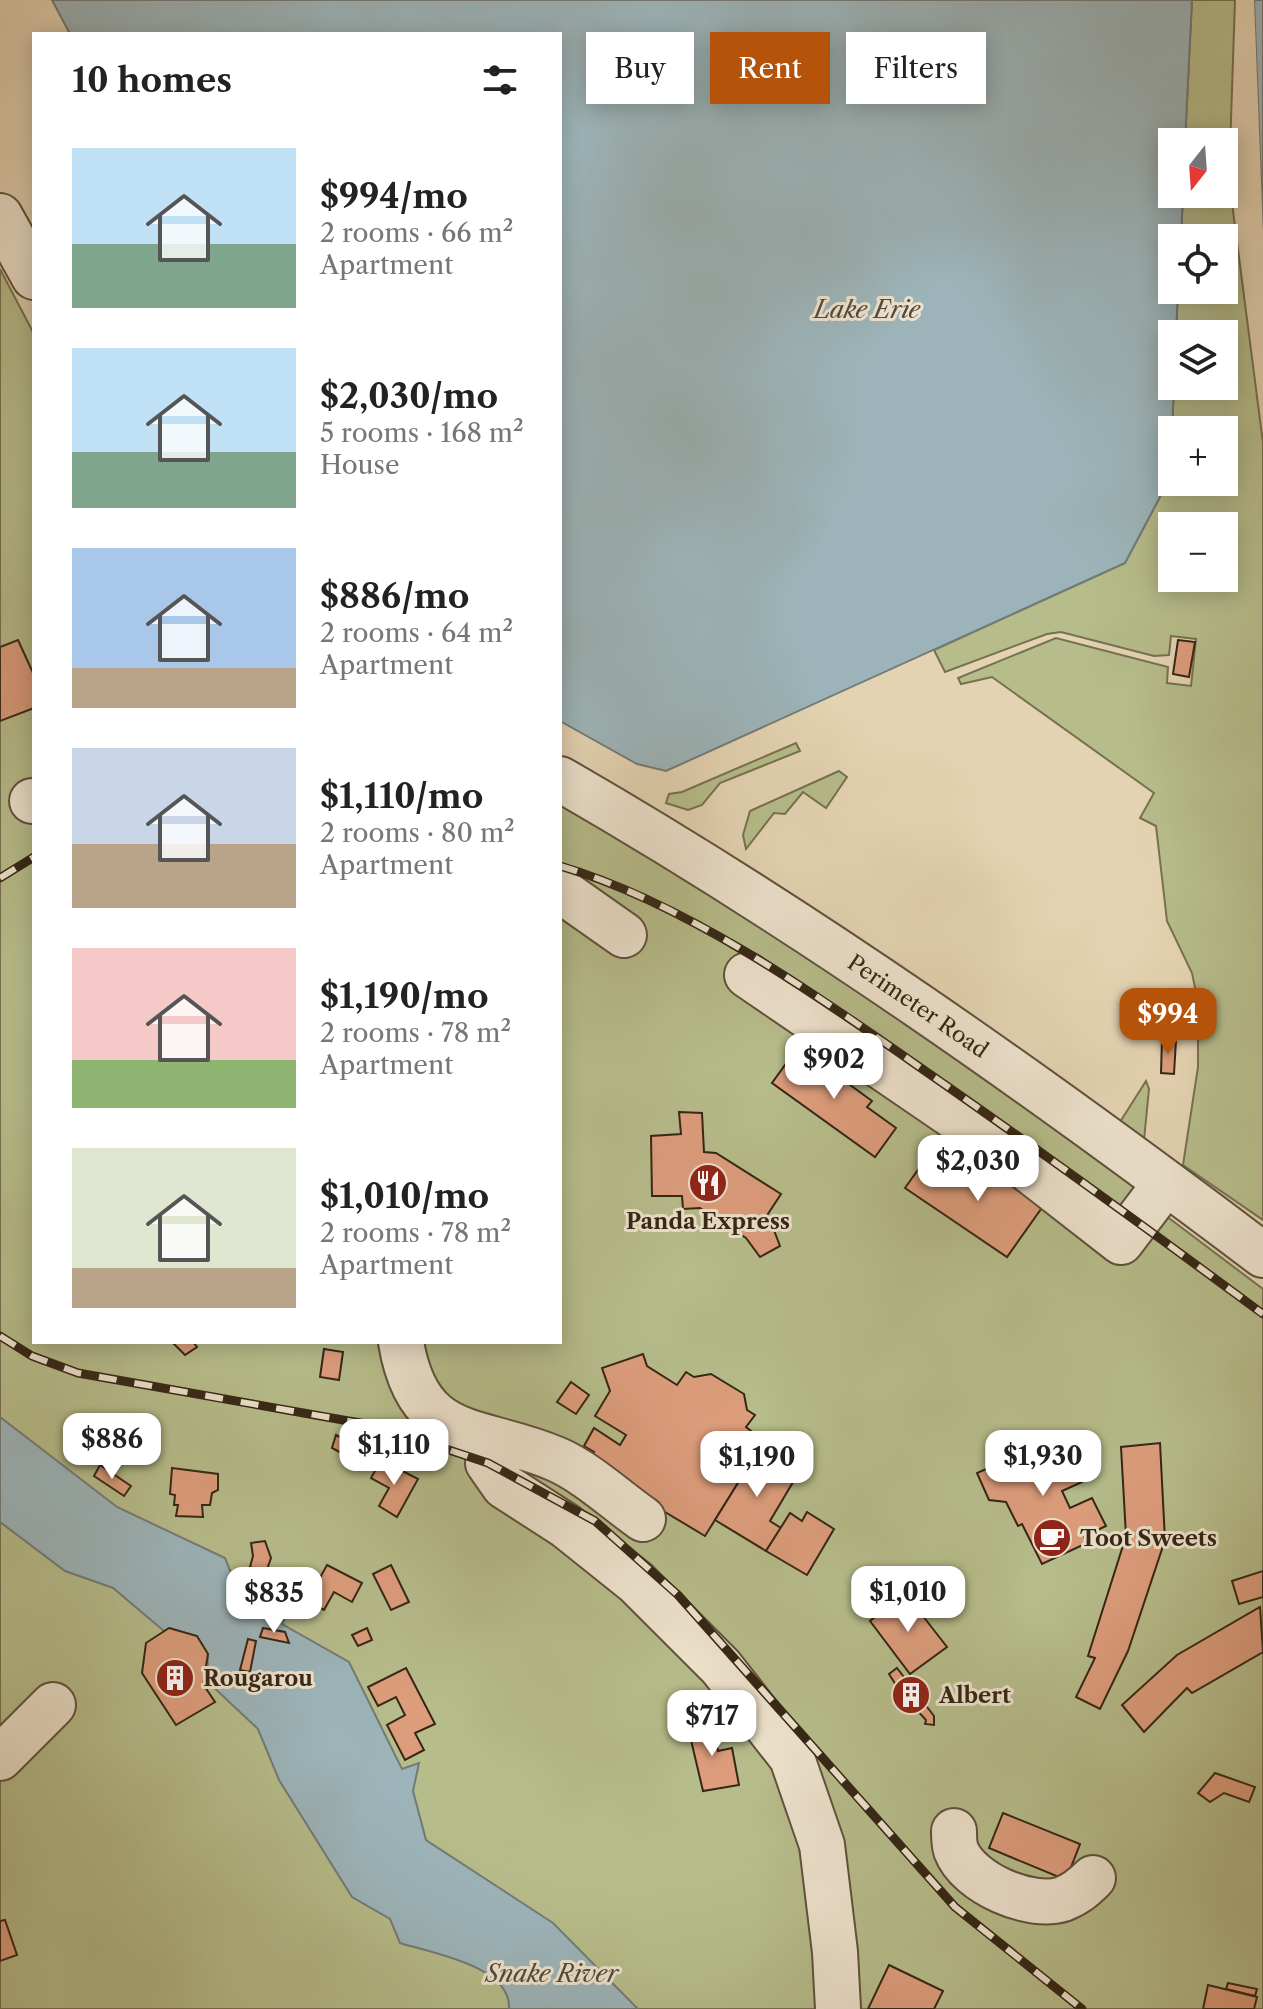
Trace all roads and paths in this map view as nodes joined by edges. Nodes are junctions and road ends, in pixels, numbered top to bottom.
1 (0, 216) edge
2 (32, 273) edge
3 (562, 780) edge
4 (562, 891) edge
5 (624, 935) dead end
6 (747, 975) dead end
7 (1165, 1184) junction
8 (1263, 1255) edge
9 (401, 1344) edge
10 (492, 1440) junction
11 (643, 1519) dead end
12 (53, 1705) dead end
13 (0, 1758) edge
14 (954, 1831) dead end
15 (1093, 1878) dead end
16 (838, 2009) edge

1 - 2 street
3 - 7 street, Perimeter Road
4 - 5 street
6 - 7 street
7 - 8 street, Perimeter Road
9 - 10 street
10 - 11 street
10 - 16 street
12 - 13 street
14 - 15 street

